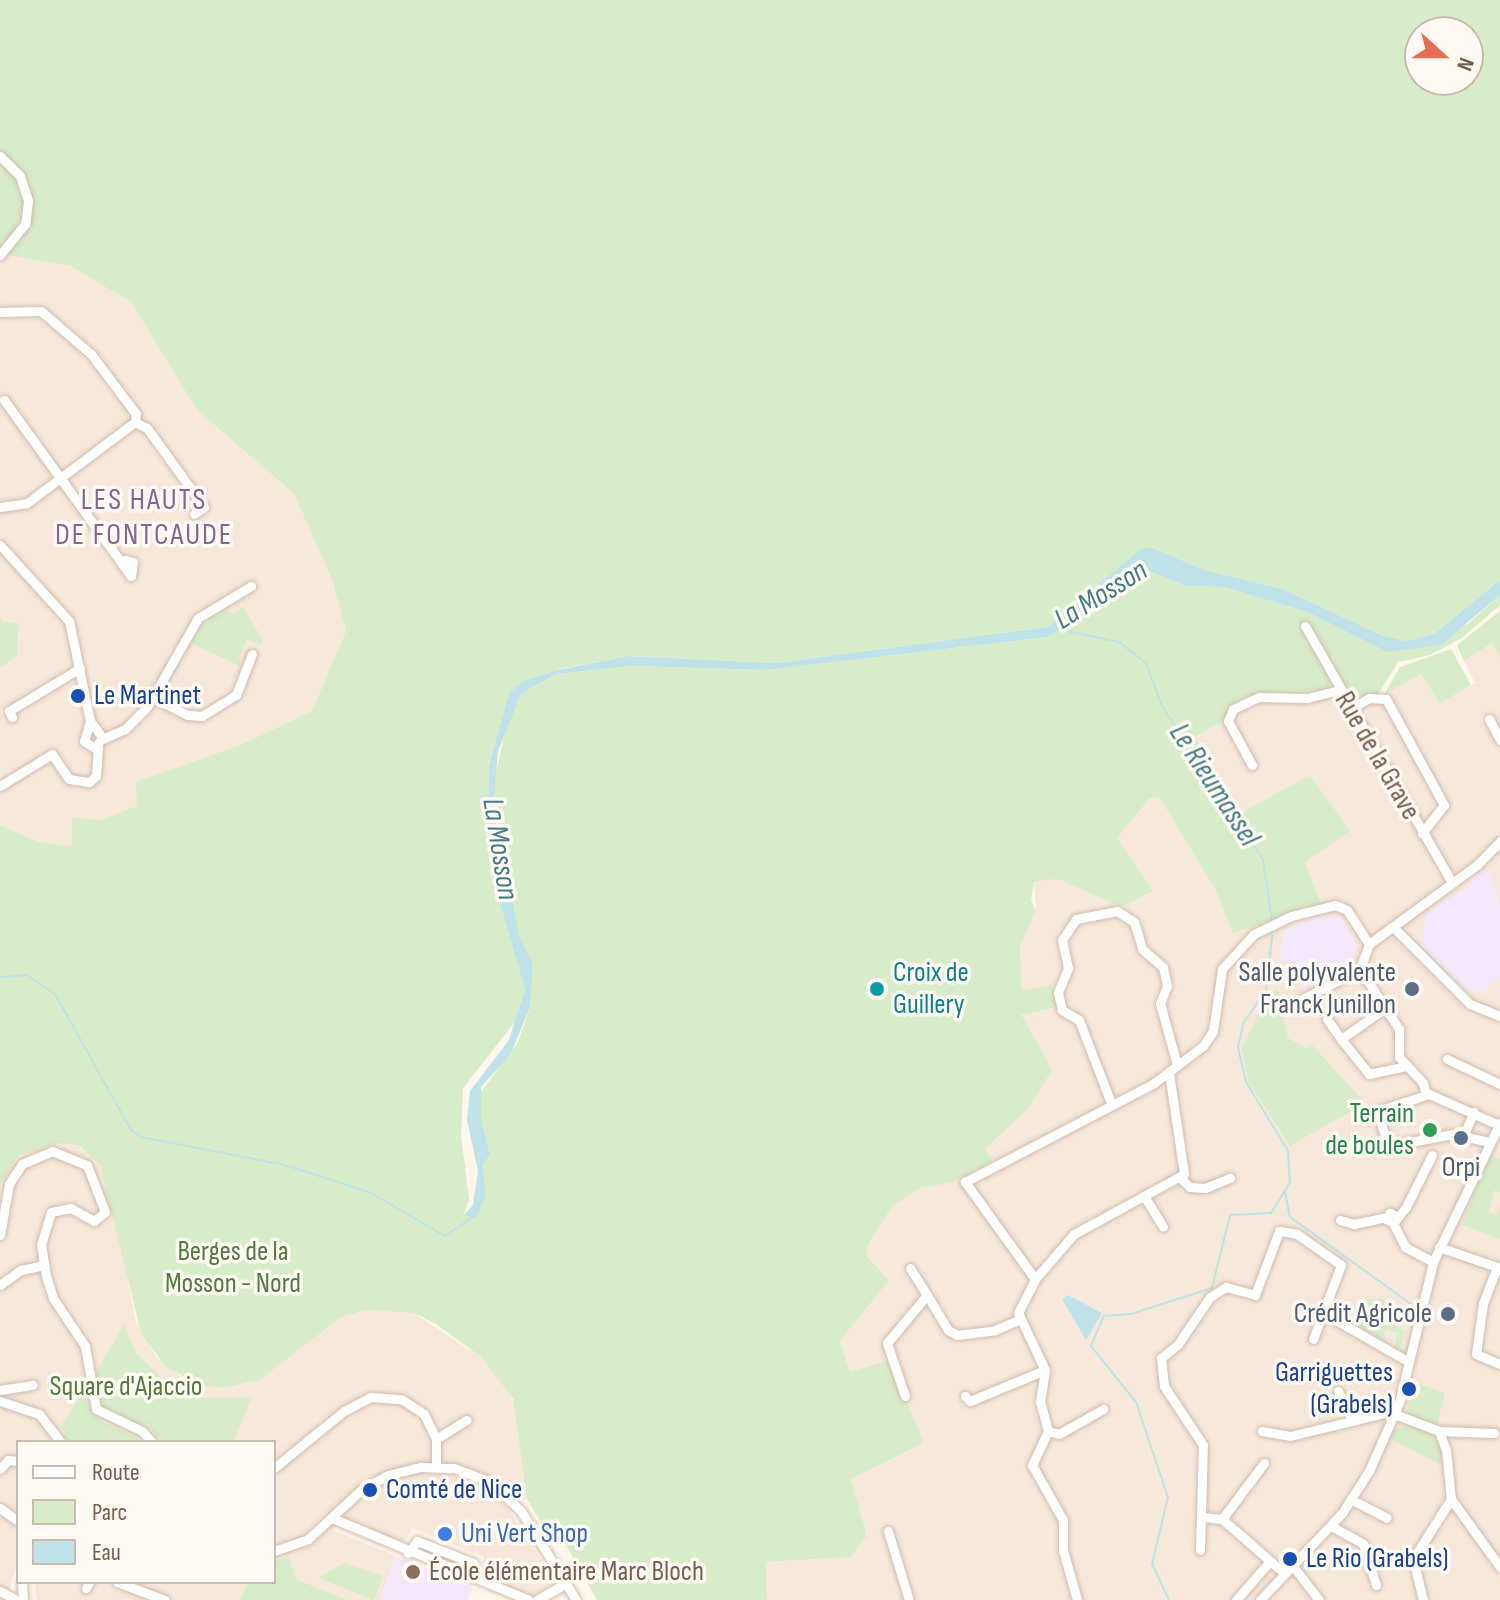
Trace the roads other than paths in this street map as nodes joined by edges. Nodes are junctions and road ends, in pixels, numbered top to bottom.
1 (0, 156) edge
2 (0, 255) edge
3 (0, 312) edge
4 (4, 400) dead end
5 (135, 422) junction
6 (62, 477) junction
7 (0, 507) edge
8 (194, 514) dead end
9 (0, 545) edge
10 (124, 560) dead end
11 (251, 586) dead end
12 (1305, 626) dead end
13 (252, 654) dead end
14 (80, 668) junction
15 (1338, 690) junction
16 (154, 698) junction
17 (1349, 710) junction
18 (12, 717) dead end
19 (1489, 719) dead end
20 (97, 738) junction
21 (1500, 740) edge
22 (1252, 765) dead end
23 (0, 786) edge
24 (1422, 833) junction
25 (1500, 841) edge
26 (1452, 883) junction
27 (1393, 927) junction
28 (1369, 944) junction
29 (1360, 969) junction
30 (1293, 1004) dead end
31 (1385, 1008) junction
32 (1500, 1016) edge
33 (1327, 1019) dead end
34 (1341, 1039) junction
35 (1447, 1059) dead end
36 (1177, 1065) junction
37 (1407, 1066) junction
38 (1169, 1073) junction
39 (1500, 1084) edge
40 (1426, 1094) junction
41 (1111, 1103) junction
42 (1474, 1112) junction
43 (1500, 1124) edge
44 (1464, 1134) junction
45 (1490, 1142) junction
46 (1432, 1155) dead end
47 (1180, 1178) junction
48 (1230, 1178) dead end
49 (1144, 1196) junction
50 (1392, 1219) junction
51 (1340, 1220) dead end
52 (1163, 1227) dead end
53 (0, 1235) edge
54 (1439, 1247) junction
55 (1433, 1262) junction
56 (44, 1265) junction
57 (910, 1268) dead end
58 (1499, 1268) edge
59 (1035, 1279) junction
60 (0, 1285) edge
61 (927, 1295) junction
62 (1322, 1312) junction
63 (1018, 1320) junction
64 (1313, 1339) dead end
65 (1409, 1362) junction
66 (1500, 1364) edge
67 (1045, 1370) junction
68 (33, 1385) dead end
69 (0, 1390) edge
70 (1338, 1391) dead end
71 (905, 1396) dead end
72 (965, 1396) dead end
73 (0, 1401) edge
74 (1103, 1409) dead end
75 (1395, 1415) junction
76 (467, 1420) dead end
77 (1352, 1421) junction
78 (1048, 1431) junction
79 (1262, 1431) dead end
80 (1439, 1431) junction
81 (1494, 1433) dead end
82 (436, 1439) junction
83 (59, 1440) edge
84 (150, 1440) edge
85 (16, 1461) edge
86 (1264, 1463) dead end
87 (276, 1466) edge
88 (436, 1466) junction
89 (0, 1469) edge
90 (1451, 1499) junction
91 (1352, 1500) junction
92 (1203, 1517) junction
93 (332, 1518) junction
94 (1387, 1518) dead end
95 (1222, 1519) junction
96 (1331, 1526) junction
97 (888, 1531) dead end
98 (276, 1550) edge
99 (1200, 1550) dead end
100 (1270, 1561) junction
101 (1500, 1567) edge
102 (1288, 1569) junction
103 (566, 1583) junction
104 (121, 1584) edge
105 (1376, 1585) dead end
106 (0, 1591) edge
107 (148, 1597) edge
108 (16, 1600) edge
109 (165, 1600) edge
110 (529, 1600) edge
111 (537, 1600) edge
112 (576, 1600) edge
113 (909, 1600) edge
114 (1077, 1600) edge
115 (1236, 1600) edge
116 (1260, 1600) edge
117 (1319, 1600) edge
118 (1423, 1600) edge

1 - 2 street
3 - 5 street
4 - 6 street
5 - 6 street
5 - 8 street
6 - 7 street
6 - 10 street
9 - 14 street
11 - 16 street
12 - 15 street, Rue de la Grave
13 - 16 street
14 - 18 street
14 - 20 street
15 - 17 street, Rue de la Grave
15 - 22 street
16 - 20 street
17 - 24 street, Rue de la Grave
17 - 24 street
19 - 21 street
20 - 23 street
24 - 26 street, Rue de la Grave
25 - 26 street
26 - 27 street
27 - 28 street
27 - 32 street
28 - 29 street
28 - 36 street
29 - 30 street
29 - 31 street
31 - 34 street
31 - 37 street
33 - 34 street
34 - 37 street
35 - 39 street
36 - 38 street
36 - 41 street
37 - 40 street
38 - 41 street
38 - 47 street
40 - 42 street
40 - 44 street
41 - 59 street
42 - 43 street
42 - 44 street
43 - 45 street
44 - 45 street
45 - 54 street
46 - 50 street
47 - 48 street
47 - 49 street
49 - 52 street
49 - 59 street
50 - 51 street
50 - 55 street
53 - 56 street
54 - 55 street
54 - 58 street
55 - 65 street
56 - 60 street
56 - 84 street
57 - 61 street
58 - 66 street
59 - 63 street
61 - 63 street
61 - 71 street
62 - 64 street
62 - 65 street
62 - 92 street
63 - 67 street
65 - 75 street
67 - 72 street
67 - 78 street
68 - 69 street
70 - 77 street
73 - 83 street
74 - 78 street
75 - 77 street
75 - 80 street
75 - 91 street
76 - 82 street
77 - 79 street
78 - 114 street
80 - 81 street
80 - 90 street
82 - 87 street
82 - 88 street
85 - 89 street
86 - 95 street
88 - 93 street
88 - 103 street
90 - 101 street
90 - 118 street
91 - 94 street
91 - 96 street
92 - 95 street
92 - 99 street
93 - 98 street
93 - 110 street
95 - 100 street
96 - 102 street
96 - 105 street
97 - 113 street
100 - 102 street
100 - 115 street
102 - 116 street
102 - 117 street
103 - 111 street
103 - 112 street
104 - 107 street
106 - 108 street
107 - 109 street

